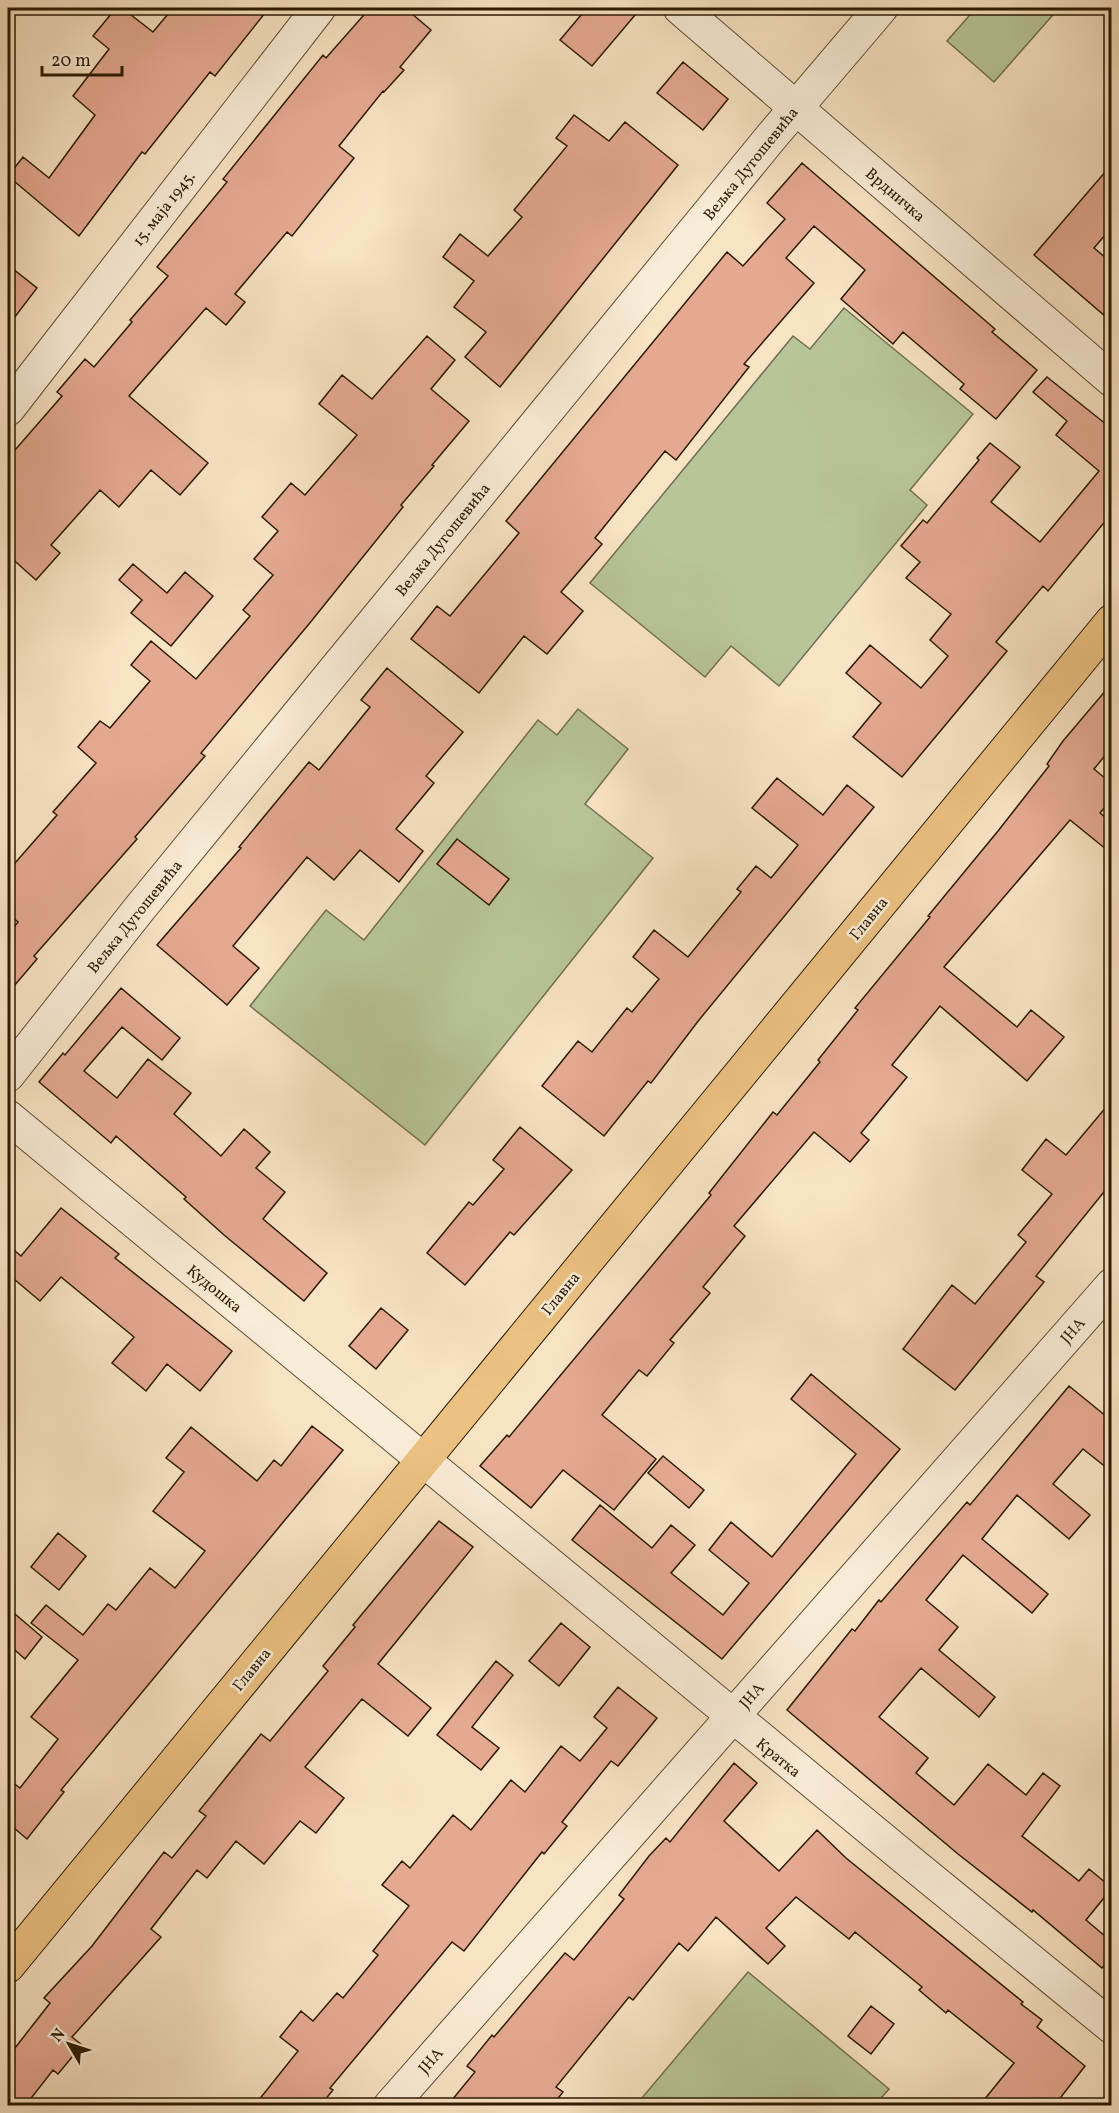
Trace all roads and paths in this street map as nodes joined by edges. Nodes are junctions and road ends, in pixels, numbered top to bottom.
1 (319, 8) edge
2 (680, 8) edge
3 (881, 8) edge
4 (796, 107) junction
5 (1112, 380) edge
6 (8, 409) edge
7 (1112, 621) edge
8 (8, 1075) edge
9 (8, 1118) edge
10 (1112, 1285) edge
11 (424, 1459) junction
12 (732, 1718) junction
13 (8, 1966) edge
14 (1112, 2027) edge
15 (390, 2106) edge

1 - 6 street, 15. маја 1945.
2 - 4 street, Врдничка
3 - 4 street, Вељка Дугошевића
4 - 5 street, Врдничка
4 - 8 street, Вељка Дугошевића
7 - 11 main road, Главна
9 - 11 street, Кудошка
10 - 12 street, ЈНА
11 - 12 street, Кратка
11 - 13 main road, Главна
12 - 14 street, Кратка
12 - 15 street, ЈНА

